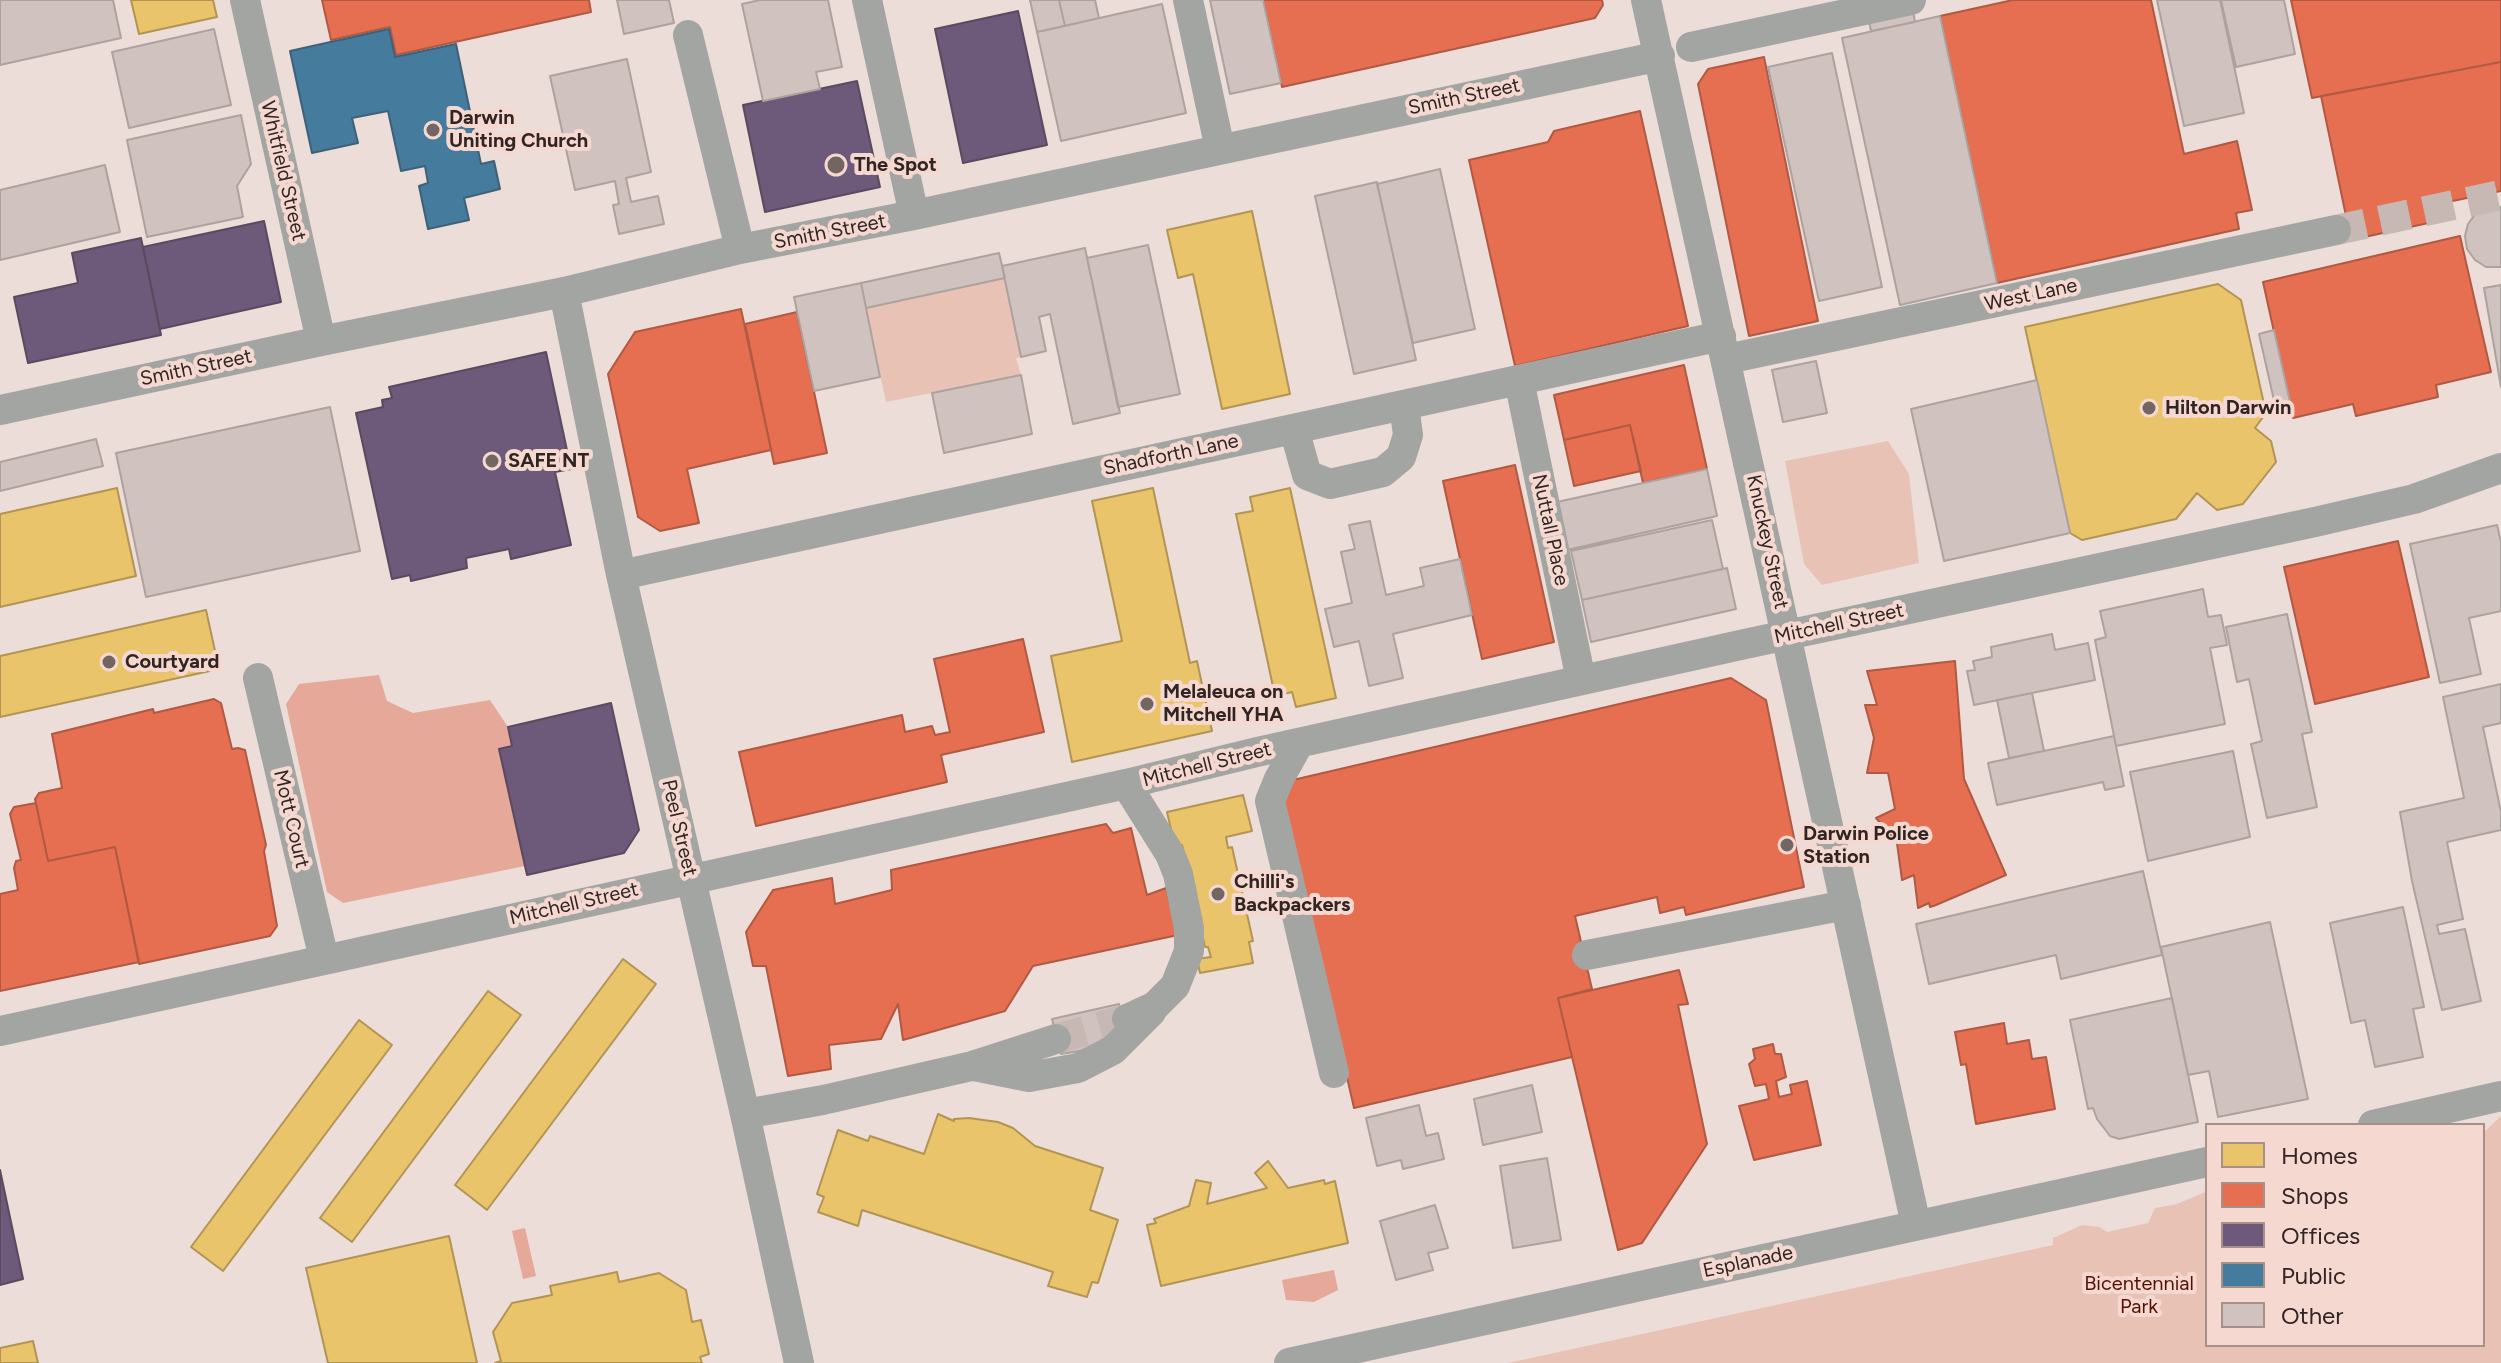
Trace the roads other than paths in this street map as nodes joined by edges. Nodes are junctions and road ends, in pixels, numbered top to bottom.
1 (245, 0) edge
2 (867, 0) edge
3 (1188, 0) edge
4 (1646, 0) edge
5 (1911, 0) edge
6 (688, 35) dead end
7 (1691, 47) dead end
8 (1660, 56) junction
9 (1220, 149) junction
10 (914, 215) junction
11 (2336, 230) tunnel mouth
12 (740, 249) junction
13 (564, 292) junction
14 (321, 341) junction
15 (1724, 348) junction
16 (1519, 380) junction
17 (1404, 405) junction
18 (0, 410) edge
19 (1294, 429) junction
20 (2501, 468) edge
21 (2501, 491) edge
22 (2414, 499) junction
23 (621, 575) junction
24 (1787, 635) junction
25 (258, 678) dead end
26 (1581, 680) junction
27 (1299, 743) junction
28 (1126, 784) junction
29 (690, 878) junction
30 (1846, 905) junction
31 (1587, 955) dead end
32 (324, 959) junction
33 (1164, 999) junction
34 (1127, 1019) tunnel mouth
35 (0, 1031) edge
36 (1056, 1039) tunnel mouth
37 (972, 1066) junction
38 (1334, 1073) dead end
39 (2501, 1096) edge
40 (745, 1114) junction
41 (2382, 1123) edge
42 (2205, 1162) edge
43 (1916, 1225) junction
44 (799, 1363) edge
45 (1289, 1363) edge

1 - 14 street, Whitfield Street
2 - 10 street
3 - 9 street
4 - 8 street, Knuckey Street
5 - 7 street
6 - 12 street
8 - 9 street, Smith Street
8 - 15 street, Knuckey Street
9 - 10 street, Smith Street
10 - 12 street, Smith Street
11 - 15 street, West Lane
12 - 13 street, Smith Street
13 - 14 street, Smith Street
13 - 23 street, Peel Street
14 - 18 street, Smith Street
15 - 16 street, Shadforth Lane
15 - 24 street, Knuckey Street
16 - 17 street, Shadforth Lane
16 - 26 street, Nuttall Place
17 - 19 street, Shadforth Lane
17 - 19 street
19 - 23 street, Shadforth Lane
20 - 22 street, Mitchell Street
21 - 22 street, Mitchell Street
22 - 24 street, Mitchell Street
23 - 29 street, Peel Street
24 - 26 street, Mitchell Street
24 - 30 street, Knuckey Street
25 - 32 street, Mott Court
26 - 27 street, Mitchell Street
27 - 28 street, Mitchell Street
27 - 38 street
28 - 29 street, Mitchell Street
28 - 33 street
29 - 32 street, Mitchell Street
29 - 40 street, Peel Street
30 - 31 street
30 - 43 street, Knuckey Street
32 - 35 street, Mitchell Street
33 - 34 street
33 - 37 street
36 - 37 street
37 - 40 street
39 - 41 street
40 - 44 street, Peel Street
42 - 43 street, Esplanade
43 - 45 street, Esplanade

